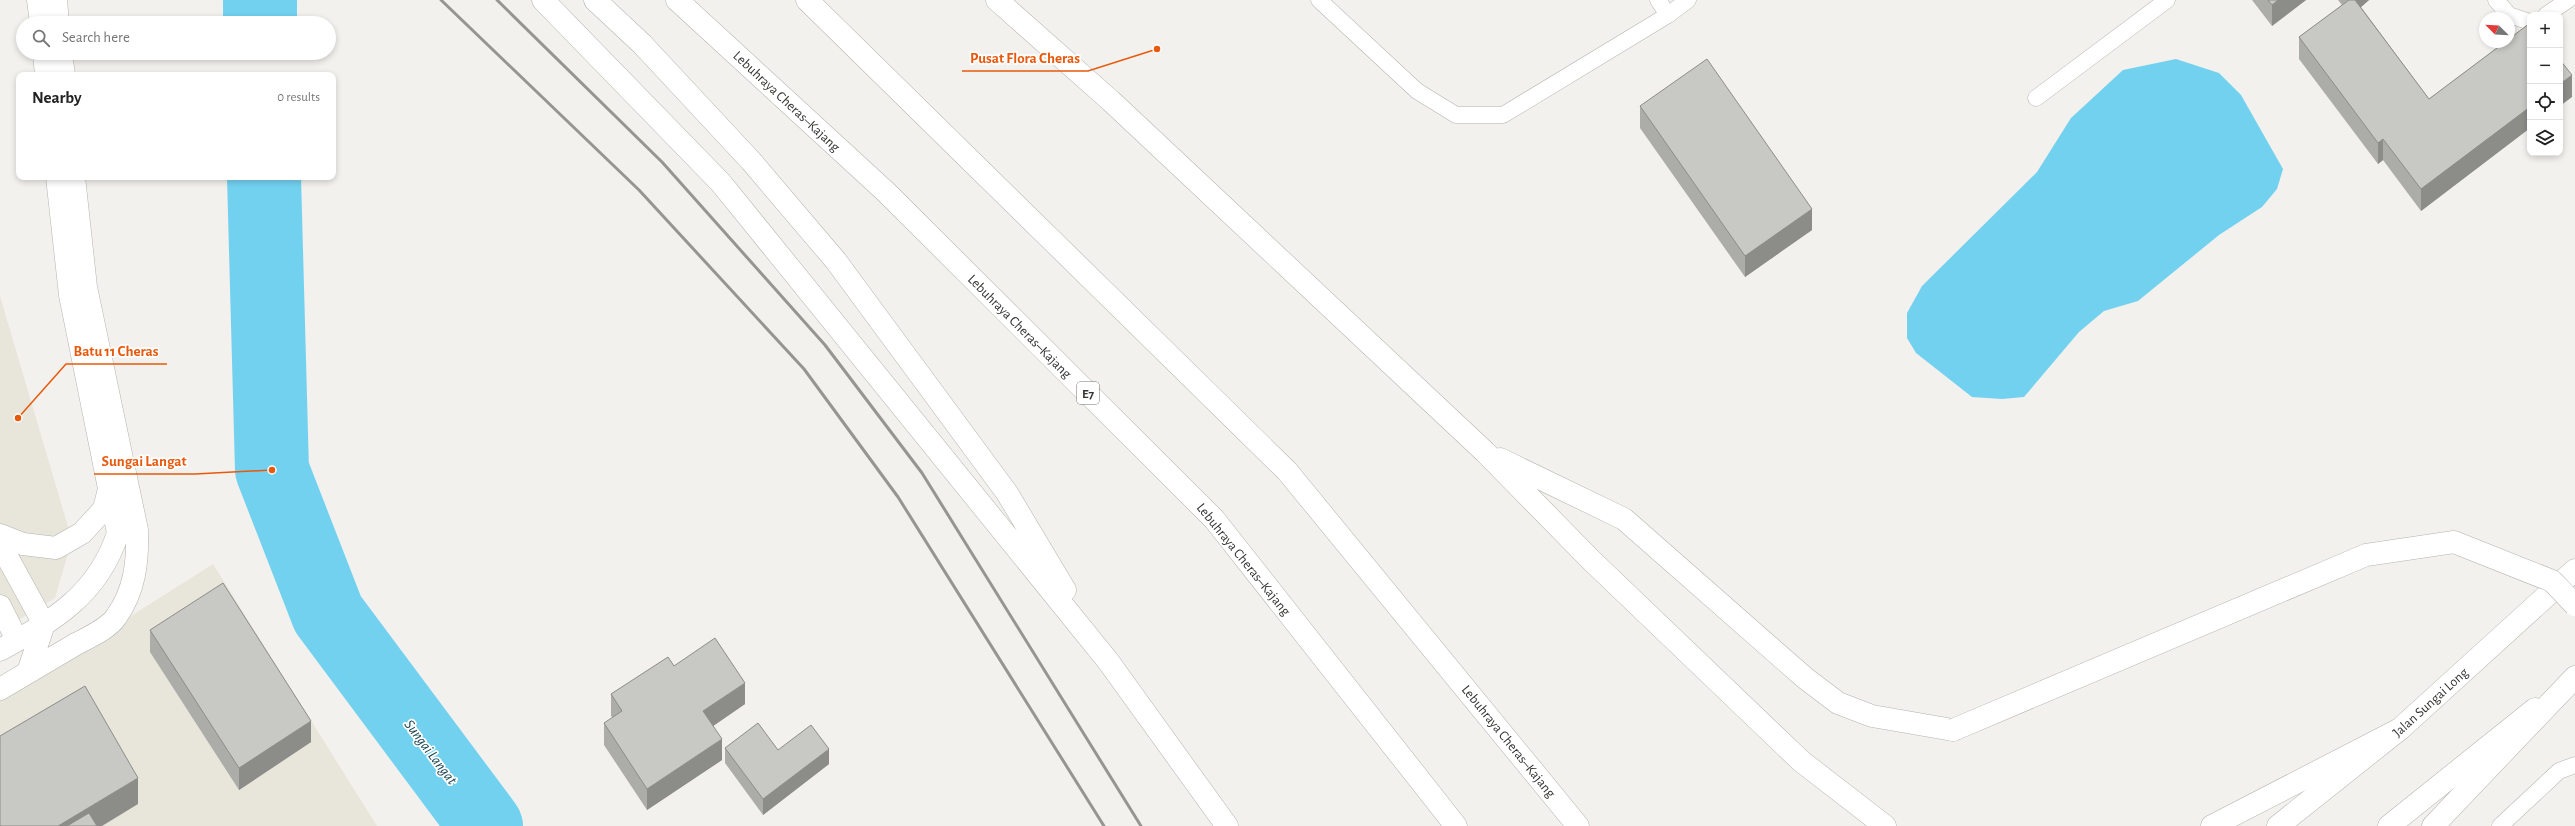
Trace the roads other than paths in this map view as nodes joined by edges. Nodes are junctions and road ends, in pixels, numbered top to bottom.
1 (38, 0) edge
2 (56, 0) edge
3 (542, 0) edge
4 (595, 0) edge
5 (677, 0) edge
6 (807, 0) edge
7 (997, 0) edge
8 (1319, 0) edge
9 (1658, 0) edge
10 (1688, 0) edge
11 (2167, 0) edge
12 (2496, 0) edge
13 (2568, 0) edge
14 (2550, 12) edge
15 (1668, 14) junction
16 (40, 16) edge
17 (57, 16) edge
18 (2527, 21) edge
19 (45, 60) edge
20 (63, 60) edge
21 (46, 72) edge
22 (64, 72) edge
23 (2036, 98) dead end
24 (57, 180) edge
25 (74, 180) edge
26 (1485, 452) junction
27 (109, 489) junction
28 (0, 535) edge
29 (0, 544) edge
30 (2575, 570) edge
31 (2575, 605) edge
32 (2, 615) edge
33 (44, 624) junction
34 (9, 645) edge
35 (1108, 661) junction
36 (28, 672) junction
37 (2575, 676) edge
38 (0, 689) edge
39 (2400, 729) junction
40 (2575, 765) edge
41 (1227, 826) edge
42 (1456, 826) edge
43 (1578, 826) edge
44 (1885, 826) edge
45 (2212, 826) edge
46 (2278, 826) edge
47 (2389, 826) edge
48 (2433, 826) edge
49 (2500, 826) edge

1 - 16 main road
2 - 17 main road
3 - 35 main road
4 - 35 main road
5 - 42 main road, Lebuhraya Cheras–Kajang / E7
6 - 43 main road, Lebuhraya Cheras–Kajang
7 - 26 main road
8 - 15 lane
9 - 15 lane
10 - 15 lane
11 - 23 lane
12 - 18 lane
13 - 14 lane
19 - 21 main road
20 - 22 main road
24 - 27 main road
25 - 36 main road
26 - 31 main road, bridge
26 - 44 main road
27 - 28 main road
27 - 33 main road
29 - 33 main road
30 - 39 main road, Jalan Sungai Long
32 - 34 main road
33 - 34 main road
33 - 36 main road
35 - 41 main road
36 - 38 main road
37 - 47 main road
37 - 48 main road
39 - 45 main road
39 - 46 main road, Jalan Sungai Long
40 - 49 lane

